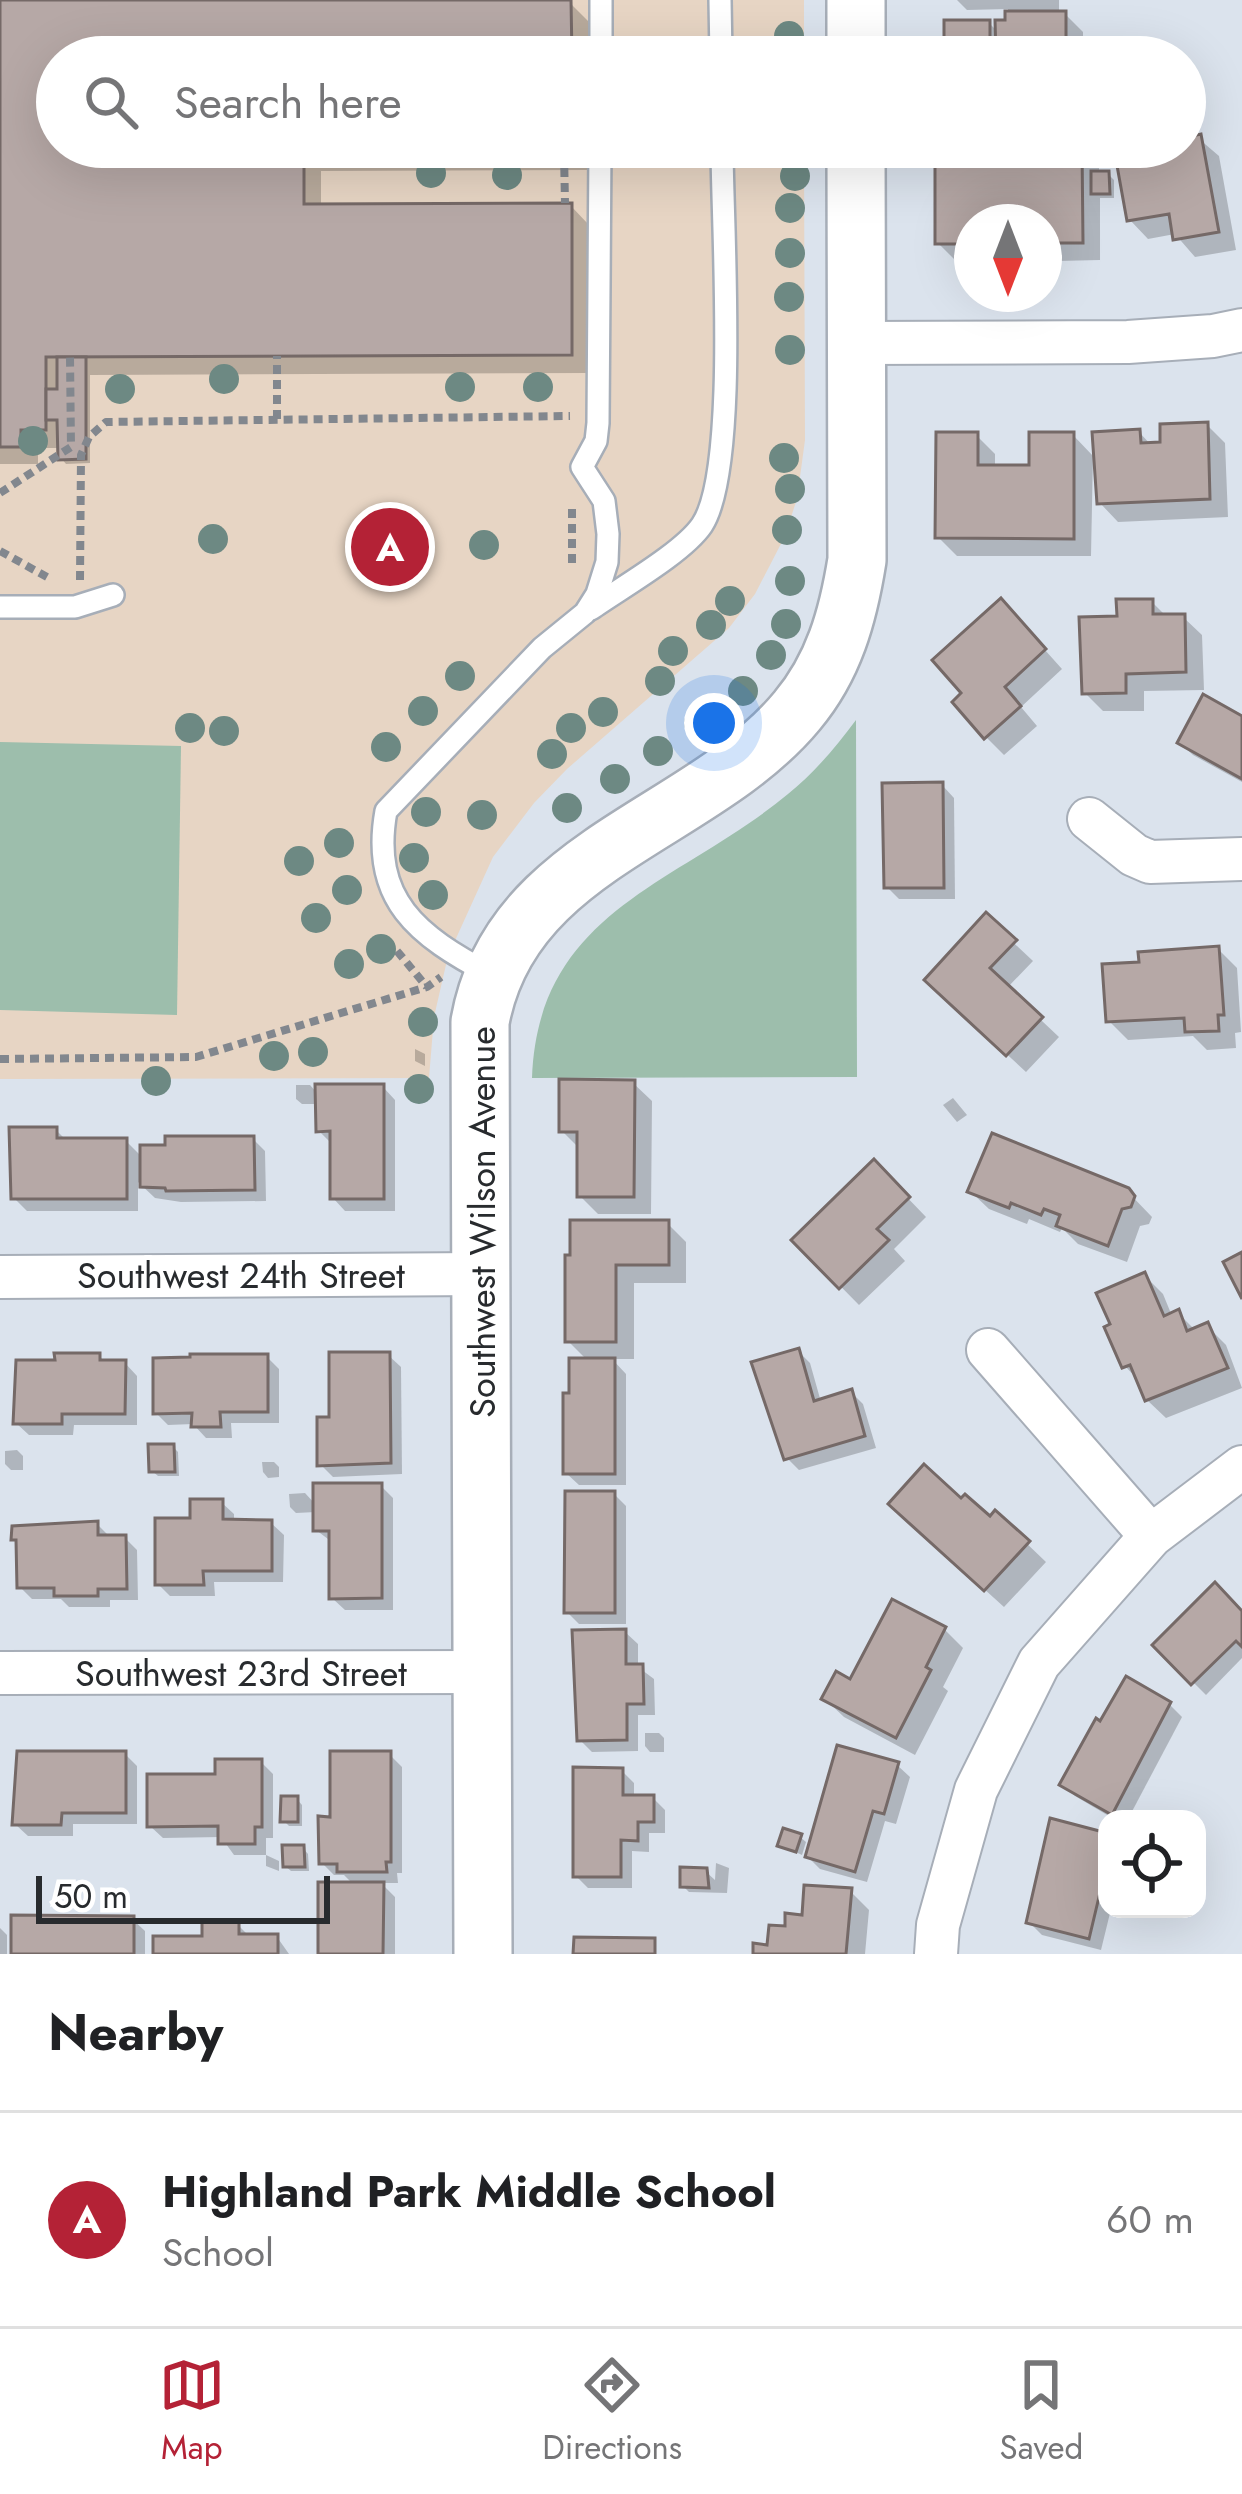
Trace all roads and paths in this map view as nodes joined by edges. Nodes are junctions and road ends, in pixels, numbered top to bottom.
1 (601, 0) edge
2 (721, 0) edge
3 (856, 0) edge
4 (601, 36) edge
5 (721, 36) edge
6 (856, 36) edge
7 (564, 168) edge
8 (600, 168) edge
9 (722, 168) edge
10 (856, 168) edge
11 (565, 203) dead end
12 (1242, 330) edge
13 (857, 343) junction
14 (277, 356) dead end
15 (70, 357) dead end
16 (277, 419) junction
17 (570, 438) dead end
18 (71, 446) junction
19 (83, 450) junction
20 (0, 493) edge
21 (572, 505) dead end
22 (0, 551) edge
23 (572, 569) dead end
24 (113, 595) dead end
25 (0, 607) edge
26 (585, 613) junction
27 (1089, 819) dead end
28 (1242, 859) edge
29 (388, 940) dead end
30 (477, 967) junction
31 (427, 987) junction
32 (0, 1059) edge
33 (482, 1274) junction
34 (0, 1277) edge
35 (988, 1350) dead end
36 (1242, 1467) edge
37 (1151, 1536) junction
38 (481, 1672) junction
39 (0, 1673) edge
40 (483, 1954) edge
41 (935, 1954) edge

1 - 4 lane
2 - 5 lane
3 - 6 street
7 - 11 path
8 - 26 lane
9 - 26 lane
10 - 13 street, Southwest Wilson Avenue
12 - 13 street
13 - 30 street, Southwest Wilson Avenue
14 - 16 path
15 - 18 path
16 - 17 path
16 - 19 path
18 - 19 path
18 - 20 path
19 - 22 path
21 - 23 path
24 - 25 lane
26 - 30 lane
27 - 28 street
29 - 31 path
30 - 31 path
30 - 33 street, Southwest Wilson Avenue
31 - 32 path
33 - 34 street, Southwest 24th Street
33 - 38 street, Southwest Wilson Avenue
35 - 37 street
36 - 37 street
37 - 41 street
38 - 39 street, Southwest 23rd Street
38 - 40 street, Southwest Wilson Avenue

